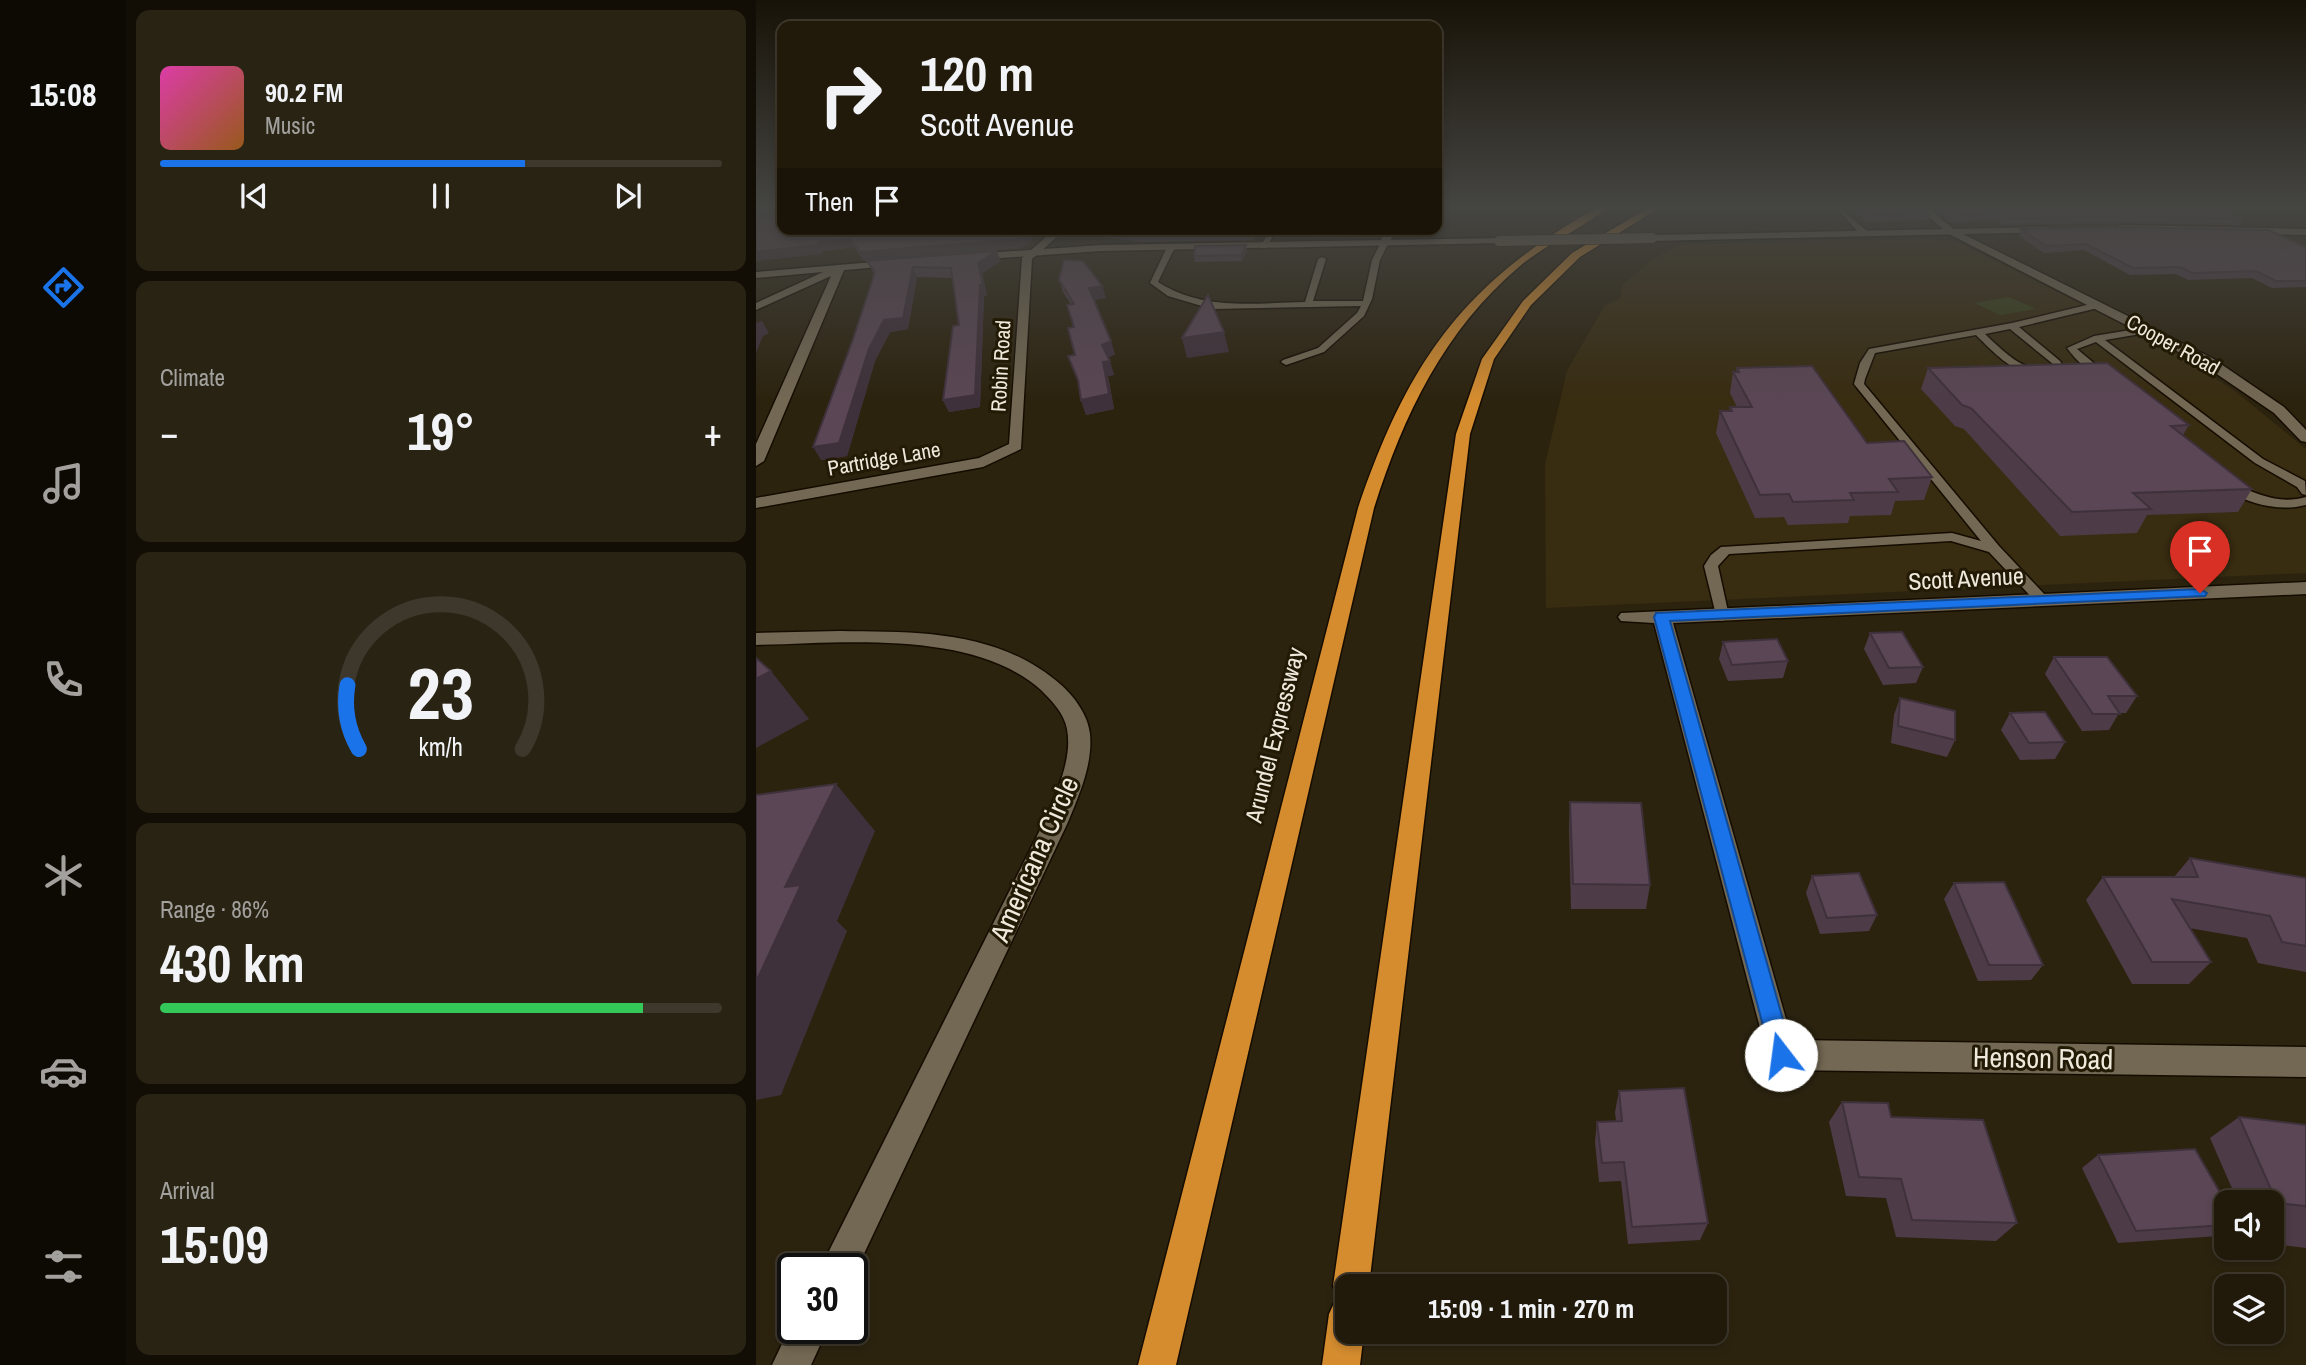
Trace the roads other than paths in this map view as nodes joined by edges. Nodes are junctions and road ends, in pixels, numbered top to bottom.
1 (808, 271) edge
2 (834, 271) edge
3 (839, 271) edge
4 (1026, 271) edge
5 (1160, 271) edge
6 (1318, 271) edge
7 (1374, 271) edge
8 (1508, 271) edge
9 (1560, 271) edge
10 (2030, 271) edge
11 (756, 275) edge
12 (1366, 303) junction
13 (1308, 304) junction
14 (2099, 305) junction
15 (756, 307) edge
16 (2012, 326) junction
17 (2149, 330) junction
18 (1978, 332) junction
19 (2097, 338) junction
20 (1286, 362) dead end
21 (2119, 388) edge
22 (2306, 438) edge
23 (1016, 446) joint
24 (756, 461) edge
25 (2218, 481) edge
26 (2306, 491) edge
27 (2306, 501) edge
28 (756, 503) edge
29 (1994, 549) junction
30 (2306, 589) edge
31 (2041, 599) junction
32 (1722, 616) junction
33 (1628, 617) dead end
34 (1661, 617) junction
35 (756, 639) edge
36 (2306, 1062) edge
37 (846, 1253) edge
38 (1353, 1274) edge
39 (802, 1344) edge
40 (1344, 1344) edge
41 (792, 1365) edge
42 (1157, 1365) edge
43 (1341, 1365) edge

1 - 11 street
2 - 15 street
3 - 24 street
4 - 23 street, Robin Road
5 - 13 lane
6 - 13 lane
7 - 12 lane
8 - 42 highway, Arundel Expressway
9 - 38 highway
10 - 14 street, Cooper Road
12 - 13 lane
12 - 20 lane
14 - 16 lane
14 - 17 street, Cooper Road
16 - 18 lane
16 - 18 lane
17 - 19 lane
17 - 22 street, Cooper Road
18 - 29 lane
19 - 21 lane
19 - 26 lane
23 - 28 street, Partridge Lane
25 - 27 lane
29 - 31 lane
29 - 32 lane
30 - 31 street, Scott Avenue
31 - 32 street, Scott Avenue
32 - 34 street, Scott Avenue
33 - 34 street, Scott Avenue
34 - 36 street, Henson Road
35 - 37 street, Americana Circle
39 - 41 street
40 - 43 highway

